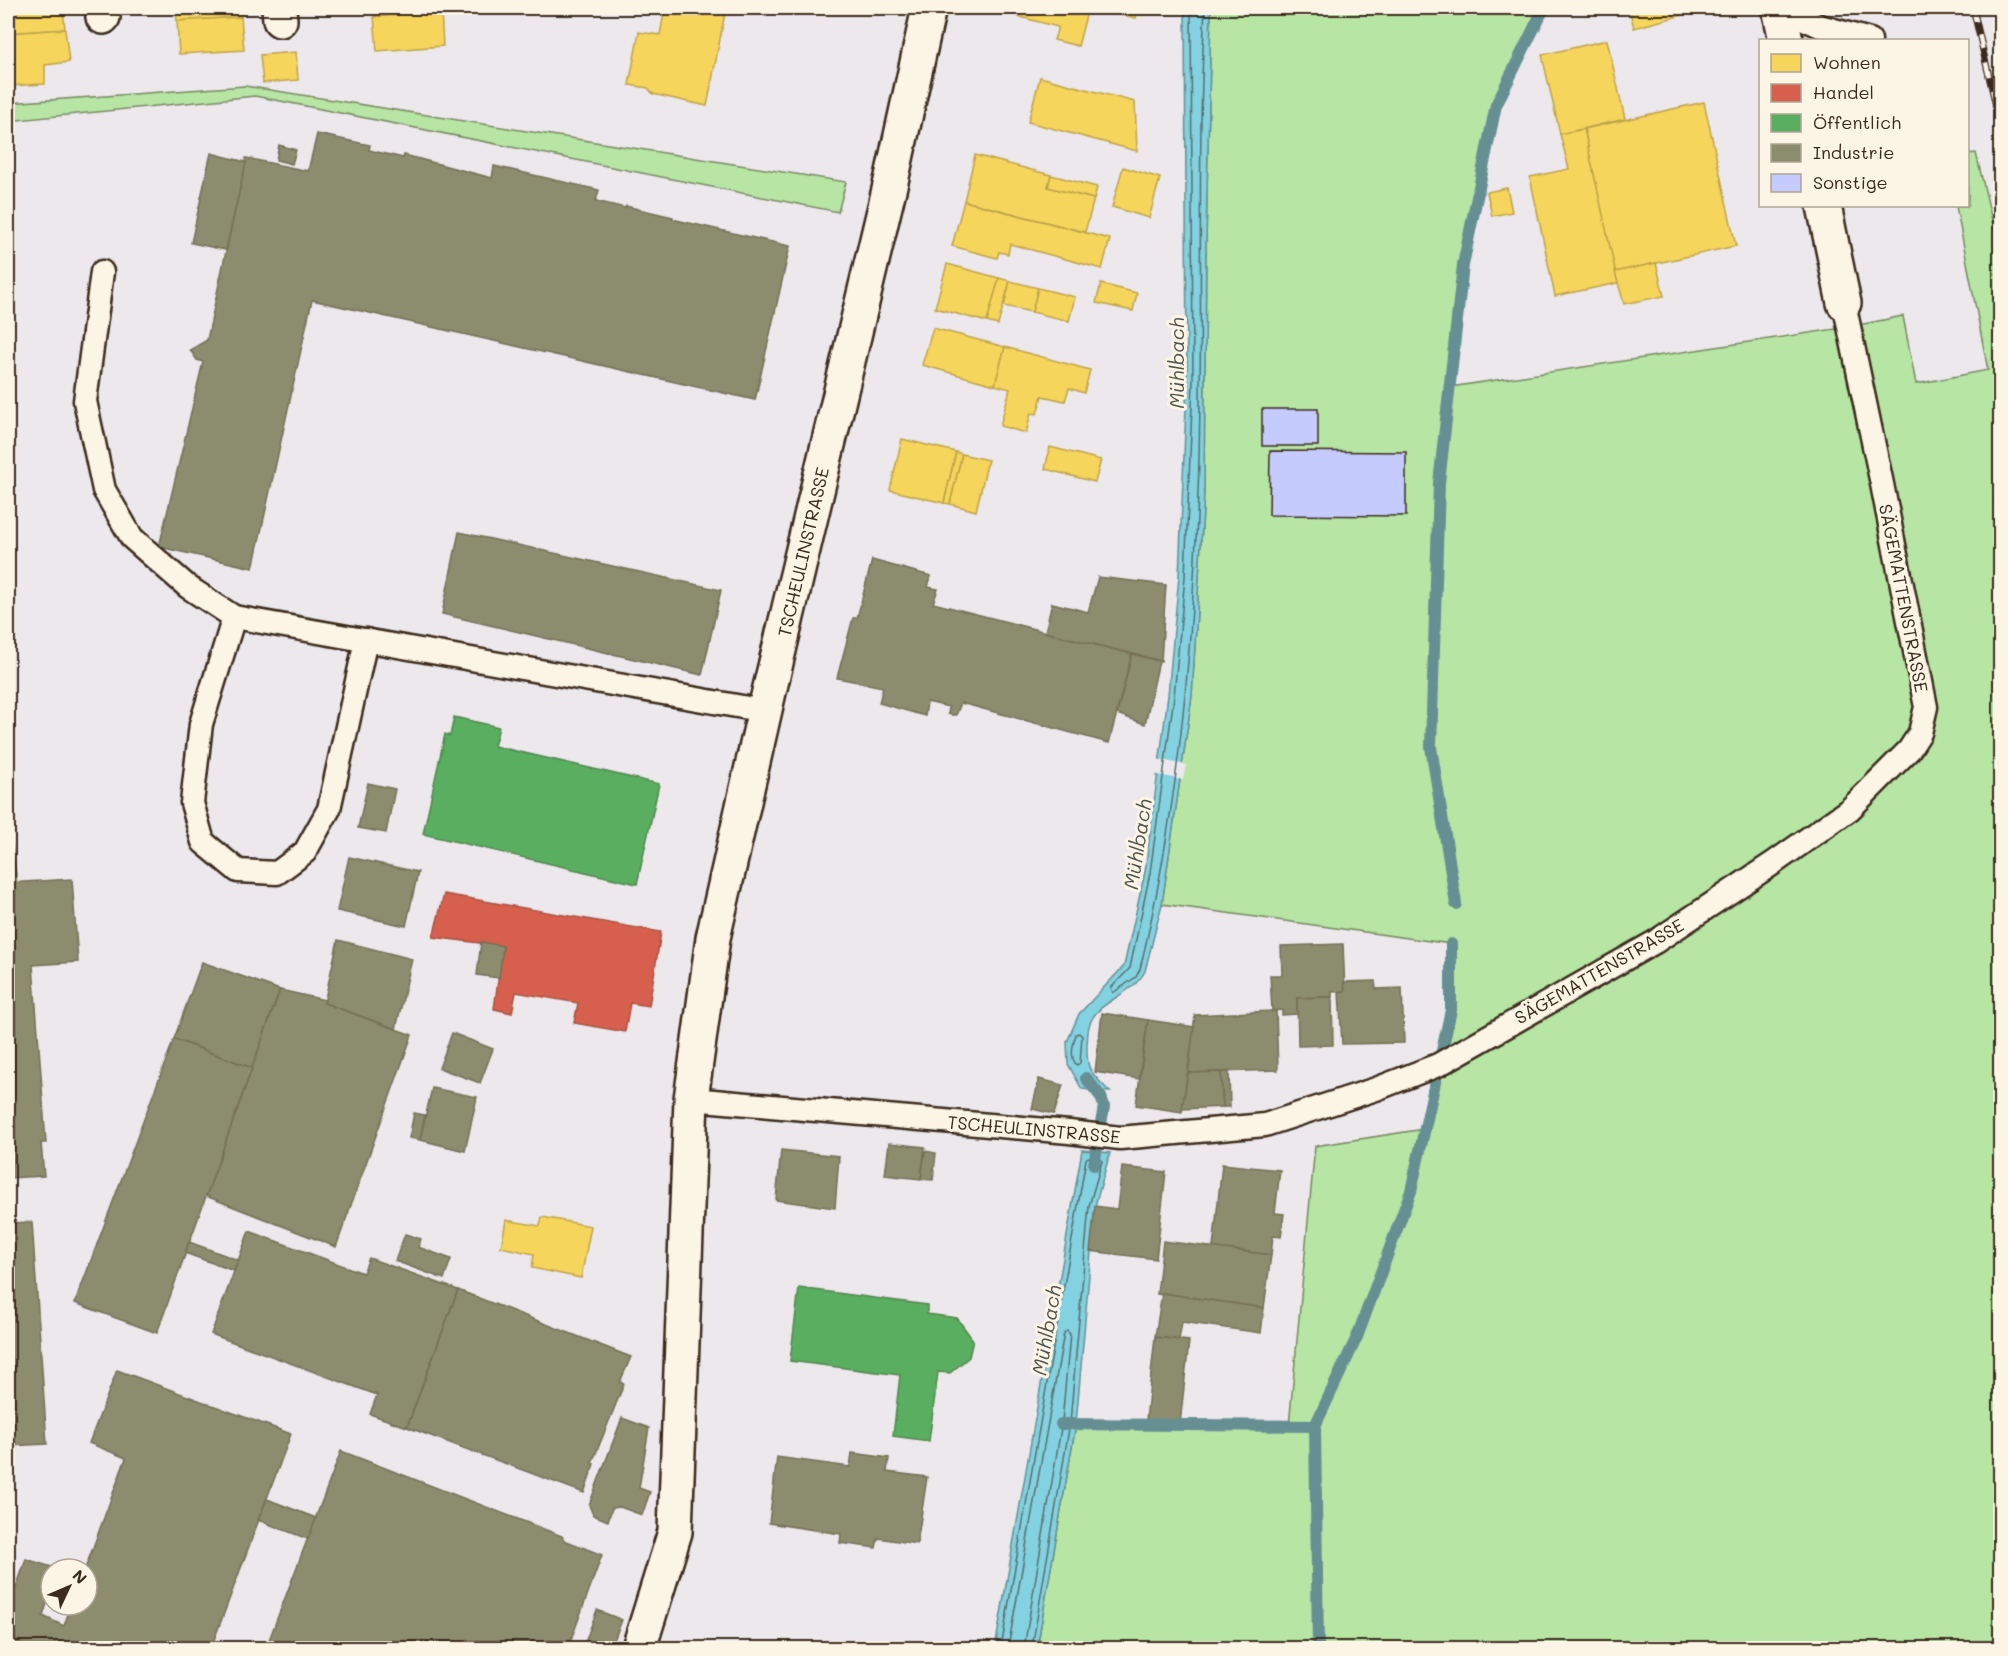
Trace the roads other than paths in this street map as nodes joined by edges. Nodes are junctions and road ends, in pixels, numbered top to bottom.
1 (929, 8) edge
2 (1780, 8) edge
3 (1786, 39) edge
4 (1866, 39) edge
5 (1824, 207) edge
6 (102, 272) dead end
7 (1844, 303) joint
8 (234, 616) junction
9 (366, 640) junction
10 (765, 711) junction
11 (1502, 1028) joint
12 (691, 1099) junction
13 (639, 1648) edge

1 - 10 street, TSCHEULINSTRASSE
2 - 3 street
2 - 4 lane
5 - 7 street, SÄGEMATTENSTRASSE
6 - 8 lane
7 - 11 lane, SÄGEMATTENSTRASSE
8 - 9 lane
8 - 9 lane
9 - 10 lane
10 - 12 street, TSCHEULINSTRASSE
11 - 12 lane, TSCHEULINSTRASSE
12 - 13 street, TSCHEULINSTRASSE

